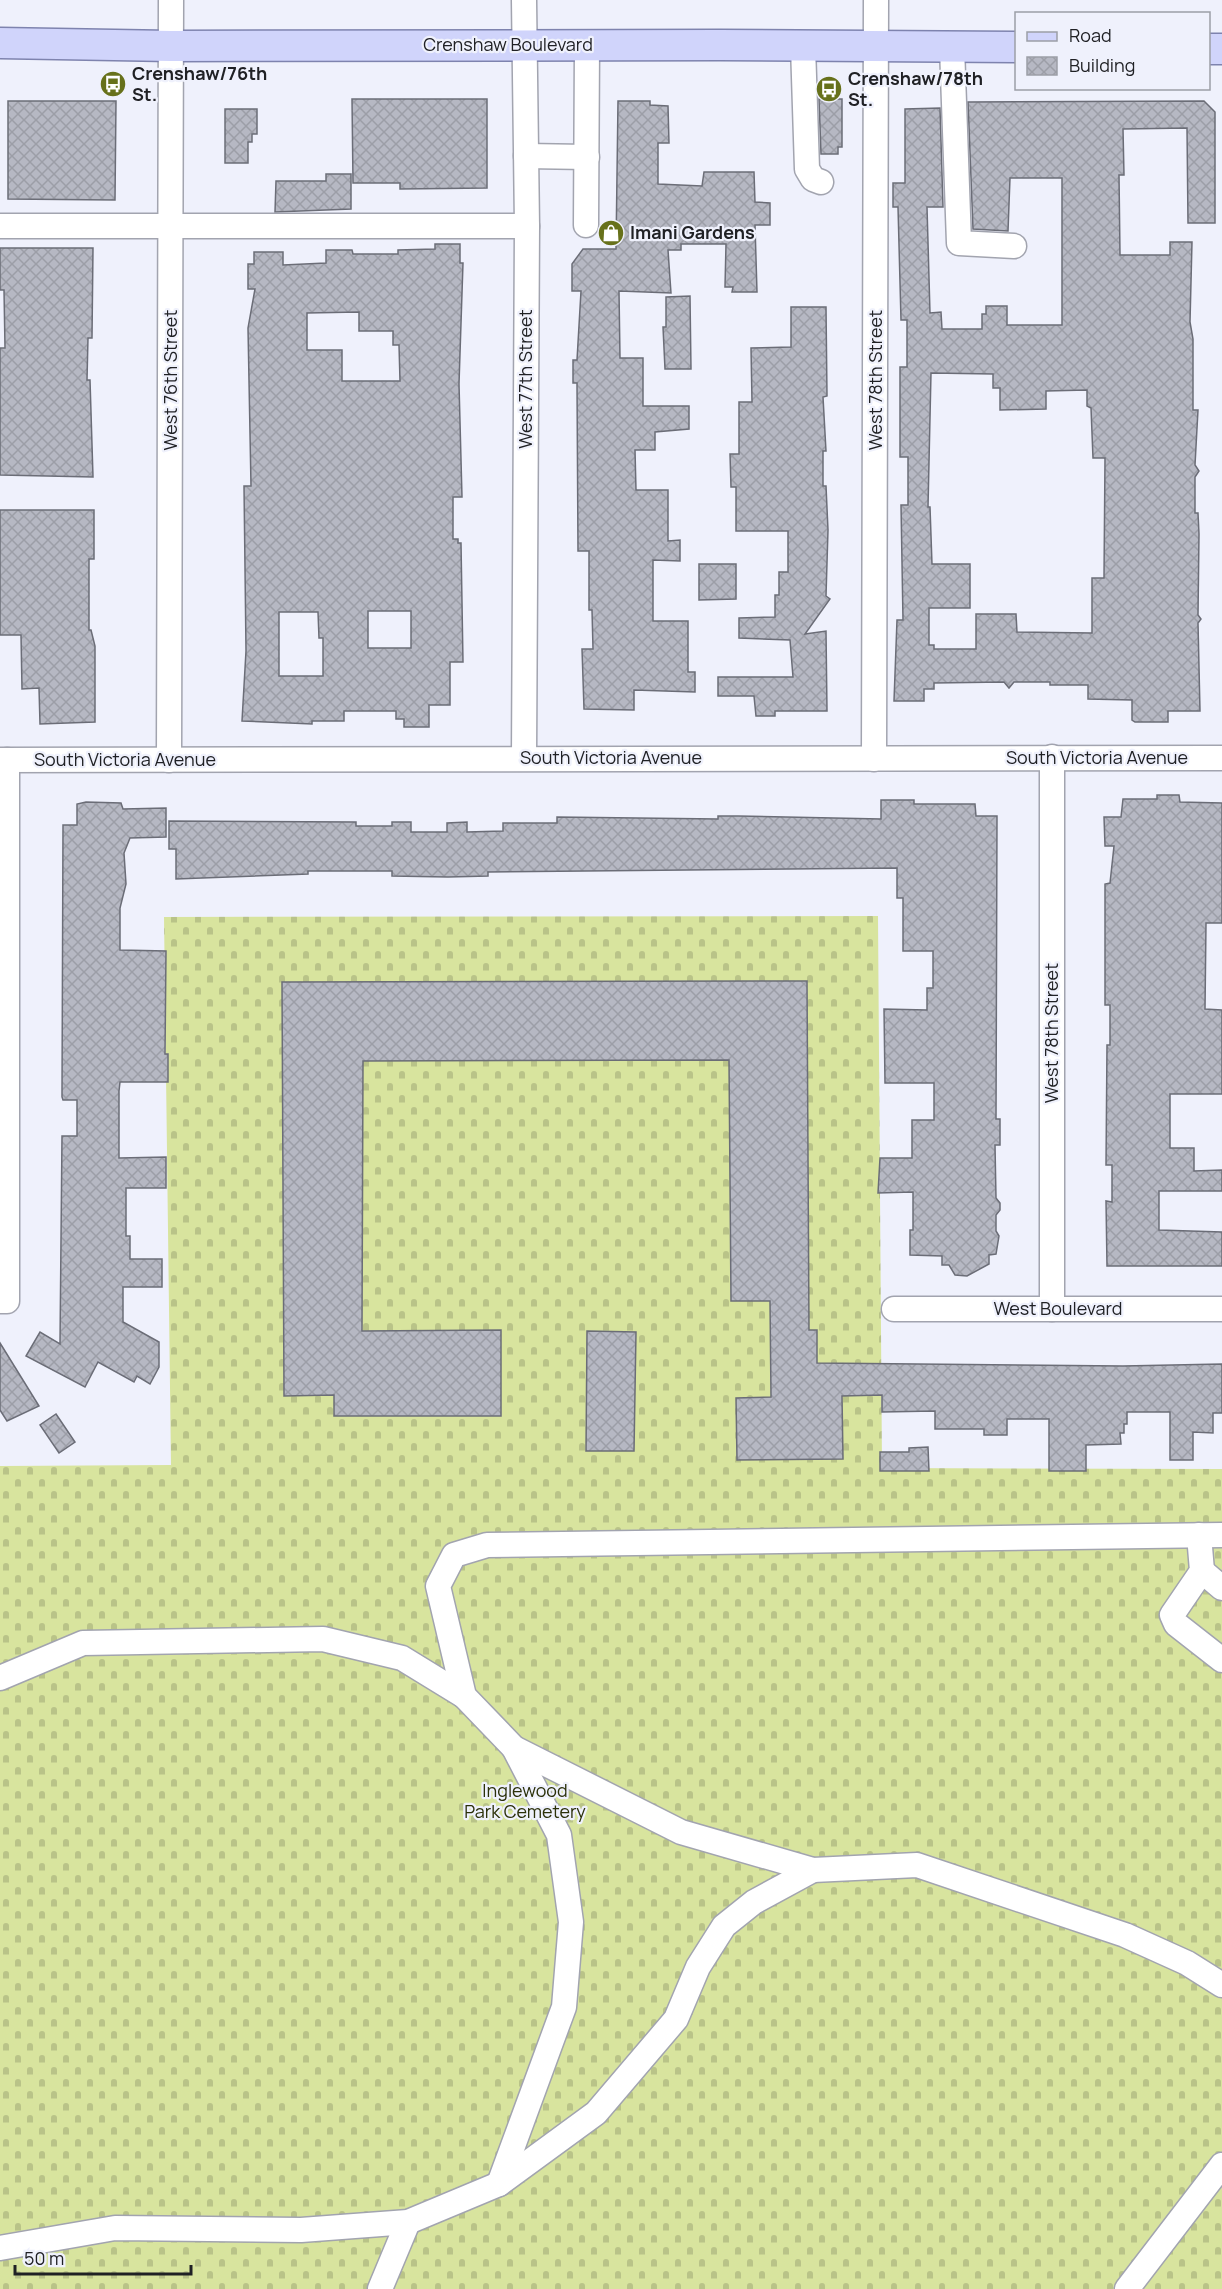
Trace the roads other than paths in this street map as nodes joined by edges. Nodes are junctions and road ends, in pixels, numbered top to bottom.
1 (171, 0) edge
2 (524, 0) edge
3 (876, 0) edge
4 (0, 43) edge
5 (524, 45) junction
6 (587, 45) junction
7 (171, 46) junction
8 (803, 46) junction
9 (877, 47) junction
10 (952, 47) junction
11 (1015, 47) edge
12 (526, 156) junction
13 (587, 157) junction
14 (821, 182) dead end
15 (586, 225) dead end
16 (0, 226) edge
17 (172, 226) junction
18 (527, 226) junction
19 (1014, 246) dead end
20 (1052, 757) junction
21 (524, 758) junction
22 (1222, 758) edge
23 (874, 759) junction
24 (4, 760) edge
25 (170, 760) junction
26 (3, 1301) edge
27 (894, 1309) dead end
28 (1052, 1309) junction
29 (1222, 1309) edge
30 (1210, 1535) edge
31 (1216, 1582) edge
32 (1222, 1660) edge
33 (0, 1678) edge
34 (464, 1696) junction
35 (514, 1748) junction
36 (813, 1870) junction
37 (1222, 1986) edge
38 (1222, 2165) edge
39 (499, 2184) junction
40 (408, 2222) junction
41 (1, 2247) edge
42 (380, 2289) edge
43 (1127, 2289) edge

1 - 7 street, West 76th Street
2 - 5 street, West 77th Street
3 - 9 street, West 78th Street
4 - 7 main road, Crenshaw Boulevard
5 - 6 main road, Crenshaw Boulevard
5 - 7 main road, Crenshaw Boulevard
5 - 12 street, West 77th Street
6 - 8 main road, Crenshaw Boulevard
6 - 13 street
7 - 17 street, West 76th Street
8 - 9 main road, Crenshaw Boulevard
8 - 14 street
9 - 10 main road, Crenshaw Boulevard
9 - 23 street, West 78th Street
10 - 11 main road, Crenshaw Boulevard
10 - 19 street
12 - 13 street
12 - 18 street, West 77th Street
13 - 15 street
16 - 17 street
17 - 18 street
17 - 25 street, West 76th Street
18 - 21 street, West 77th Street
20 - 22 street, South Victoria Avenue
20 - 23 street, South Victoria Avenue
20 - 28 street, West 78th Street
21 - 23 street, South Victoria Avenue
21 - 25 street, South Victoria Avenue
24 - 25 street, South Victoria Avenue
24 - 26 street
27 - 28 street, West Boulevard
28 - 29 street, West Boulevard
30 - 31 street
30 - 34 street
31 - 32 street
33 - 34 street
34 - 35 street
35 - 36 street
35 - 39 street
36 - 37 street
36 - 39 street
38 - 43 street
39 - 40 street
40 - 41 street
40 - 42 street

